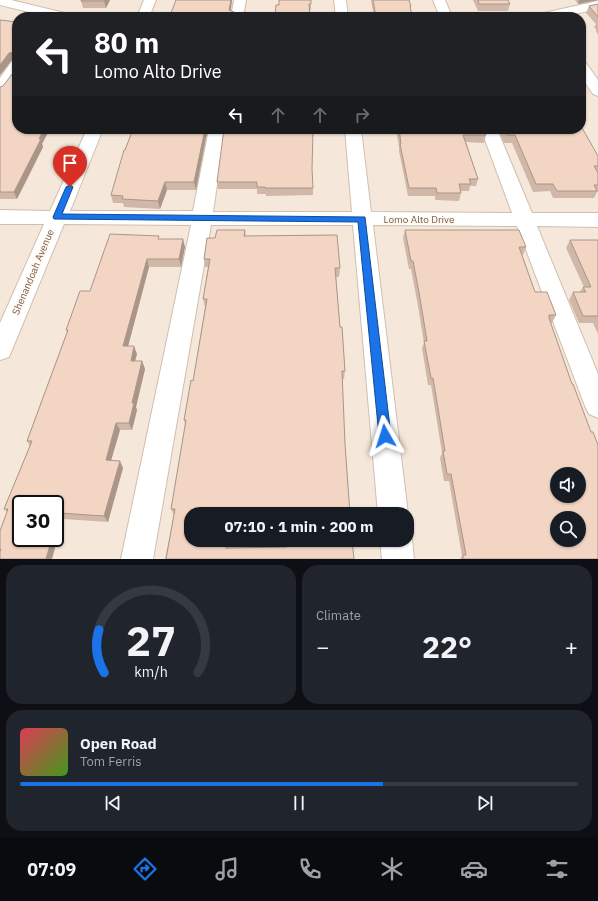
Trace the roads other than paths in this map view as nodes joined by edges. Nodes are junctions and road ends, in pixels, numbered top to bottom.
1 (150, 0) edge
2 (240, 0) edge
3 (340, 0) edge
4 (439, 0) edge
5 (0, 1) edge
6 (598, 5) edge
7 (53, 12) edge
8 (145, 12) edge
9 (238, 12) edge
10 (341, 12) edge
11 (444, 12) edge
12 (557, 12) edge
13 (12, 71) edge
14 (586, 73) edge
15 (0, 89) edge
16 (598, 91) edge
17 (93, 134) edge
18 (216, 134) edge
19 (354, 134) edge
20 (491, 134) edge
21 (0, 217) edge
22 (57, 217) junction
23 (202, 218) junction
24 (362, 219) junction
25 (524, 220) junction
26 (598, 220) edge
27 (0, 350) edge
28 (598, 406) edge
29 (392, 507) edge
30 (397, 547) edge
31 (137, 559) edge
32 (398, 559) edge

1 - 8 street
2 - 9 street
3 - 10 street
4 - 11 street
5 - 7 street
6 - 12 street
13 - 15 street
14 - 16 street
17 - 22 street, Shenandoah Avenue
18 - 23 street
19 - 24 street
20 - 25 street
21 - 22 street, Lomo Alto Drive
22 - 23 street, Lomo Alto Drive
22 - 27 street, Shenandoah Avenue
23 - 24 street, Lomo Alto Drive
23 - 31 street
24 - 25 street, Lomo Alto Drive
24 - 29 street
25 - 26 street, Lomo Alto Drive
25 - 28 street
30 - 32 street

